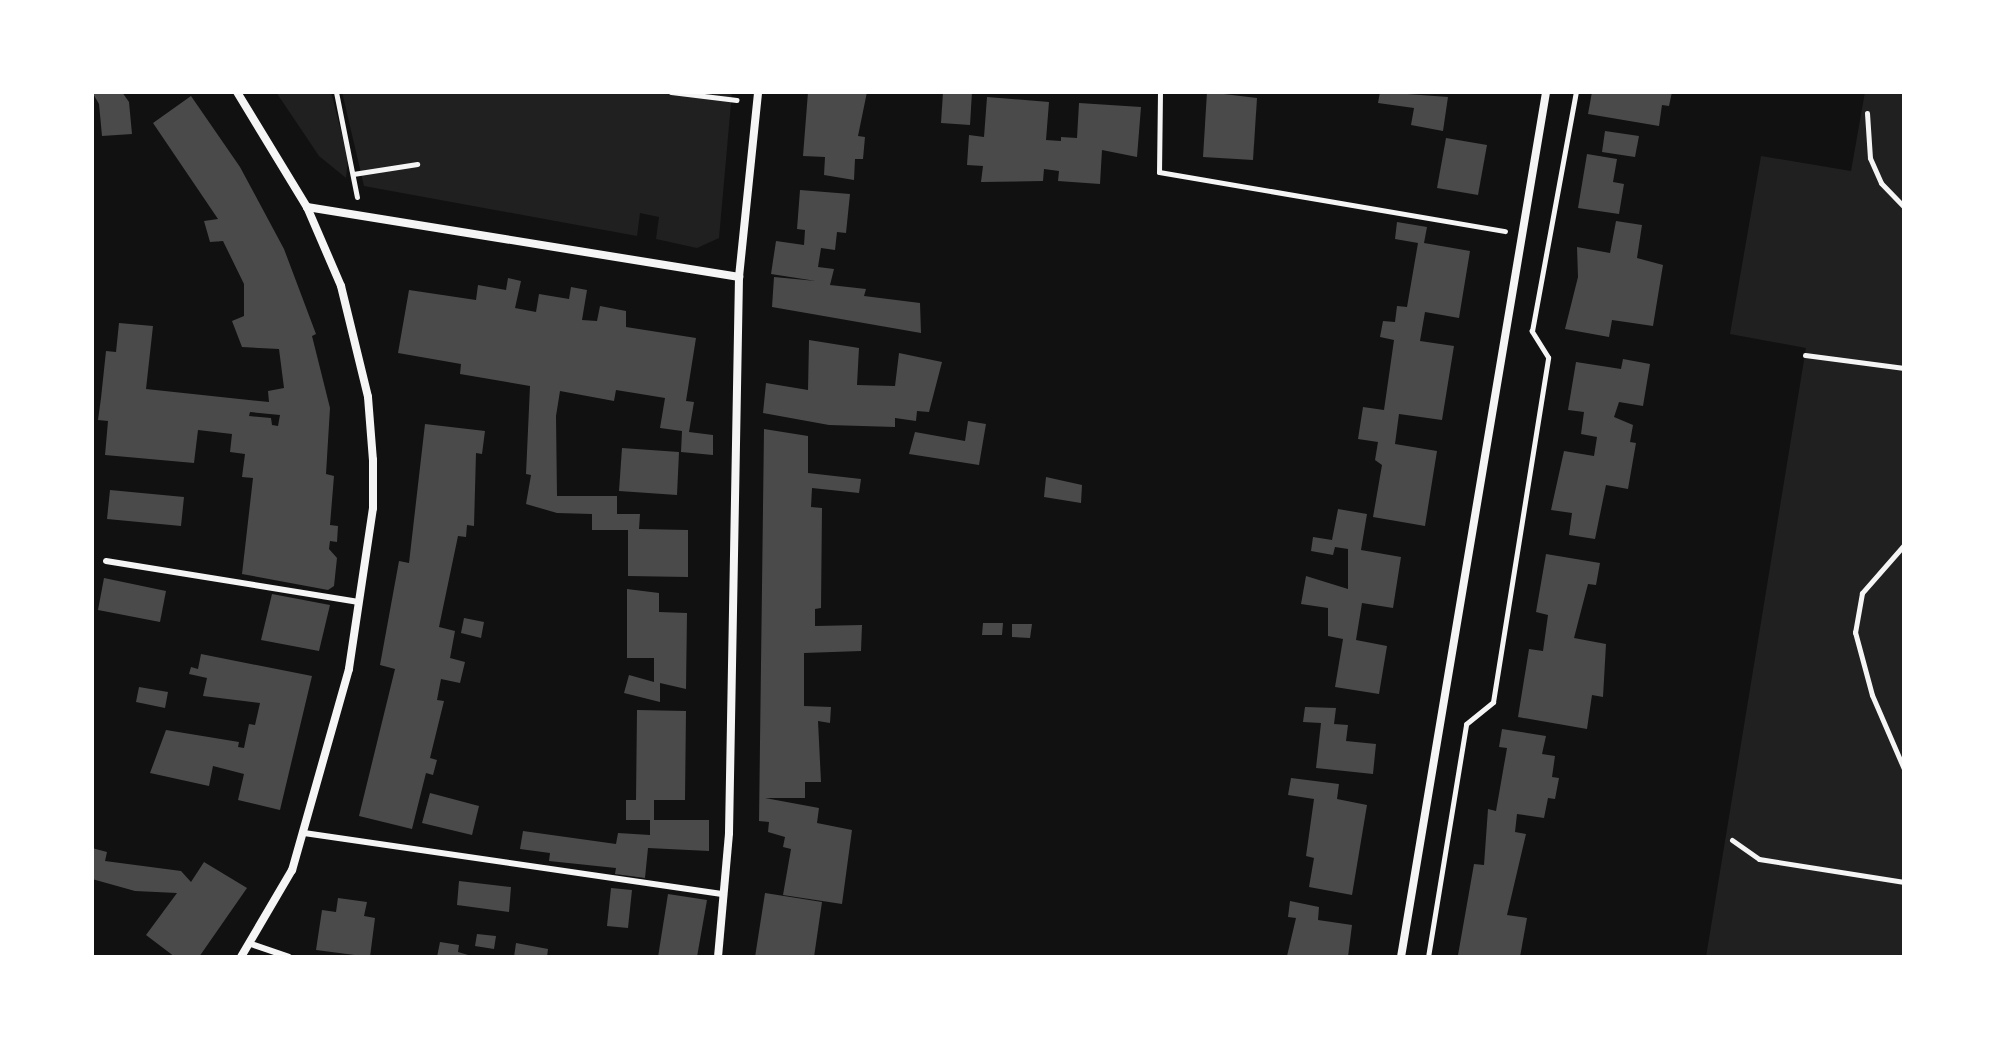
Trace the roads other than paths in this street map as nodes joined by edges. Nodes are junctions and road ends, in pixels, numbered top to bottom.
1 (237, 92) edge
2 (1546, 92) edge
3 (758, 95) edge
4 (307, 207) junction
5 (739, 277) junction
6 (106, 561) dead end
7 (359, 602) junction
8 (304, 833) junction
9 (724, 894) junction
10 (251, 944) junction
11 (241, 957) edge
12 (289, 957) edge
13 (718, 957) edge
14 (1401, 957) edge

1 - 4 street
2 - 14 street
3 - 5 street
4 - 5 street
4 - 7 street
5 - 9 street
6 - 7 lane
7 - 8 street
8 - 9 lane
8 - 10 street
9 - 13 street
10 - 11 street
10 - 12 lane

